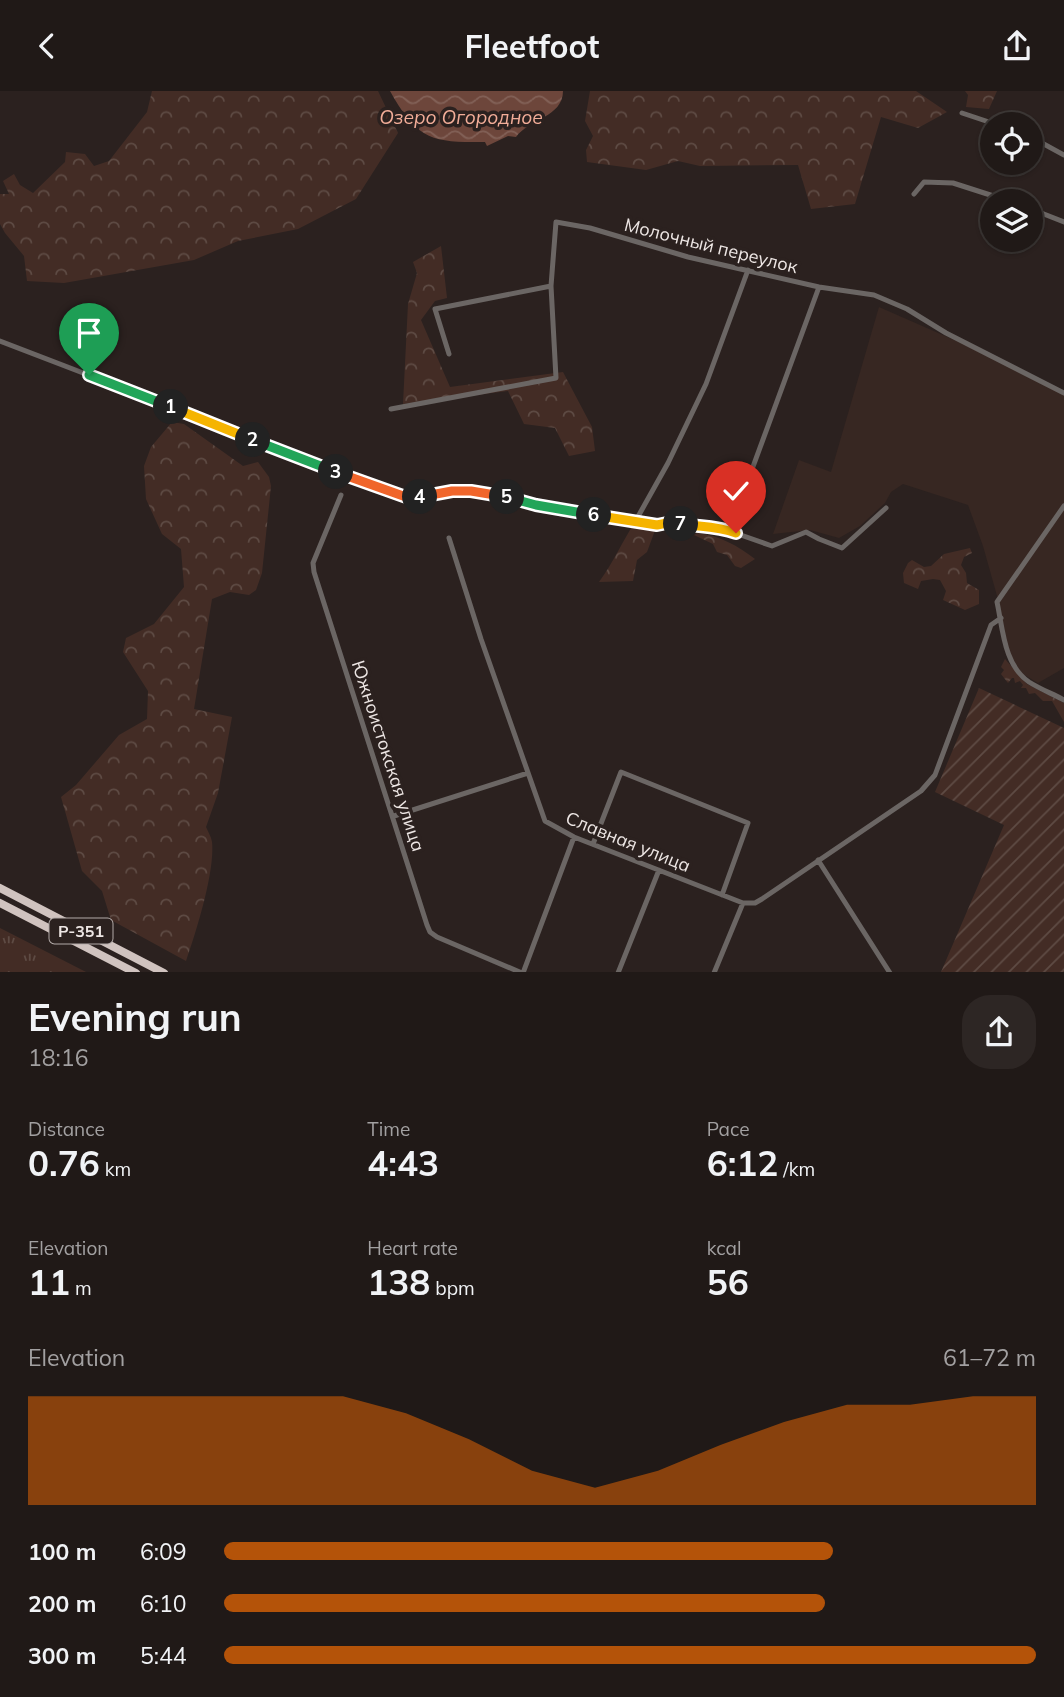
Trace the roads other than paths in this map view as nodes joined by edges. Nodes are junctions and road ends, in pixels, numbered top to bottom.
1 (962, 113) dead end
2 (980, 119) edge
3 (1043, 144) edge
4 (1064, 155) edge
5 (980, 192) edge
6 (914, 194) dead end
7 (1043, 214) edge
8 (1064, 222) edge
9 (748, 270) junction
10 (551, 286) junction
11 (818, 287) junction
12 (0, 341) edge
13 (449, 354) dead end
14 (1064, 393) edge
15 (391, 409) dead end
16 (747, 483) dead end
17 (341, 495) dead end
18 (1064, 506) edge
19 (886, 508) dead end
20 (635, 522) junction
21 (449, 538) dead end
22 (1000, 618) junction
23 (1064, 700) edge
24 (528, 773) junction
25 (394, 816) junction
26 (574, 837) junction
27 (593, 844) junction
28 (818, 860) junction
29 (659, 870) junction
30 (0, 888) edge
31 (722, 895) junction
32 (0, 902) edge
33 (743, 903) junction
34 (136, 972) edge
35 (164, 972) edge
36 (523, 972) edge
37 (618, 972) edge
38 (714, 972) edge
39 (890, 972) edge

1 - 2 street
3 - 4 street
5 - 6 street
7 - 8 street
9 - 10 street, Молочный переулок
9 - 11 street, Молочный переулок
9 - 20 street
10 - 13 street
10 - 15 street
11 - 14 street, Молочный переулок
11 - 16 street
12 - 20 street
17 - 25 street, Южноистокская улица
18 - 22 street
19 - 20 street
21 - 24 street, Славная улица
22 - 23 street
22 - 28 street
24 - 25 street
24 - 26 street, Славная улица
25 - 36 street, Южноистокская улица
26 - 27 street, Славная улица
26 - 36 street
27 - 29 street, Славная улица
27 - 31 street
28 - 33 street
28 - 39 street
29 - 31 street, Славная улица
29 - 37 street
30 - 35 highway, Р-351
31 - 33 street, Славная улица
32 - 34 highway, Р-351
33 - 38 street

